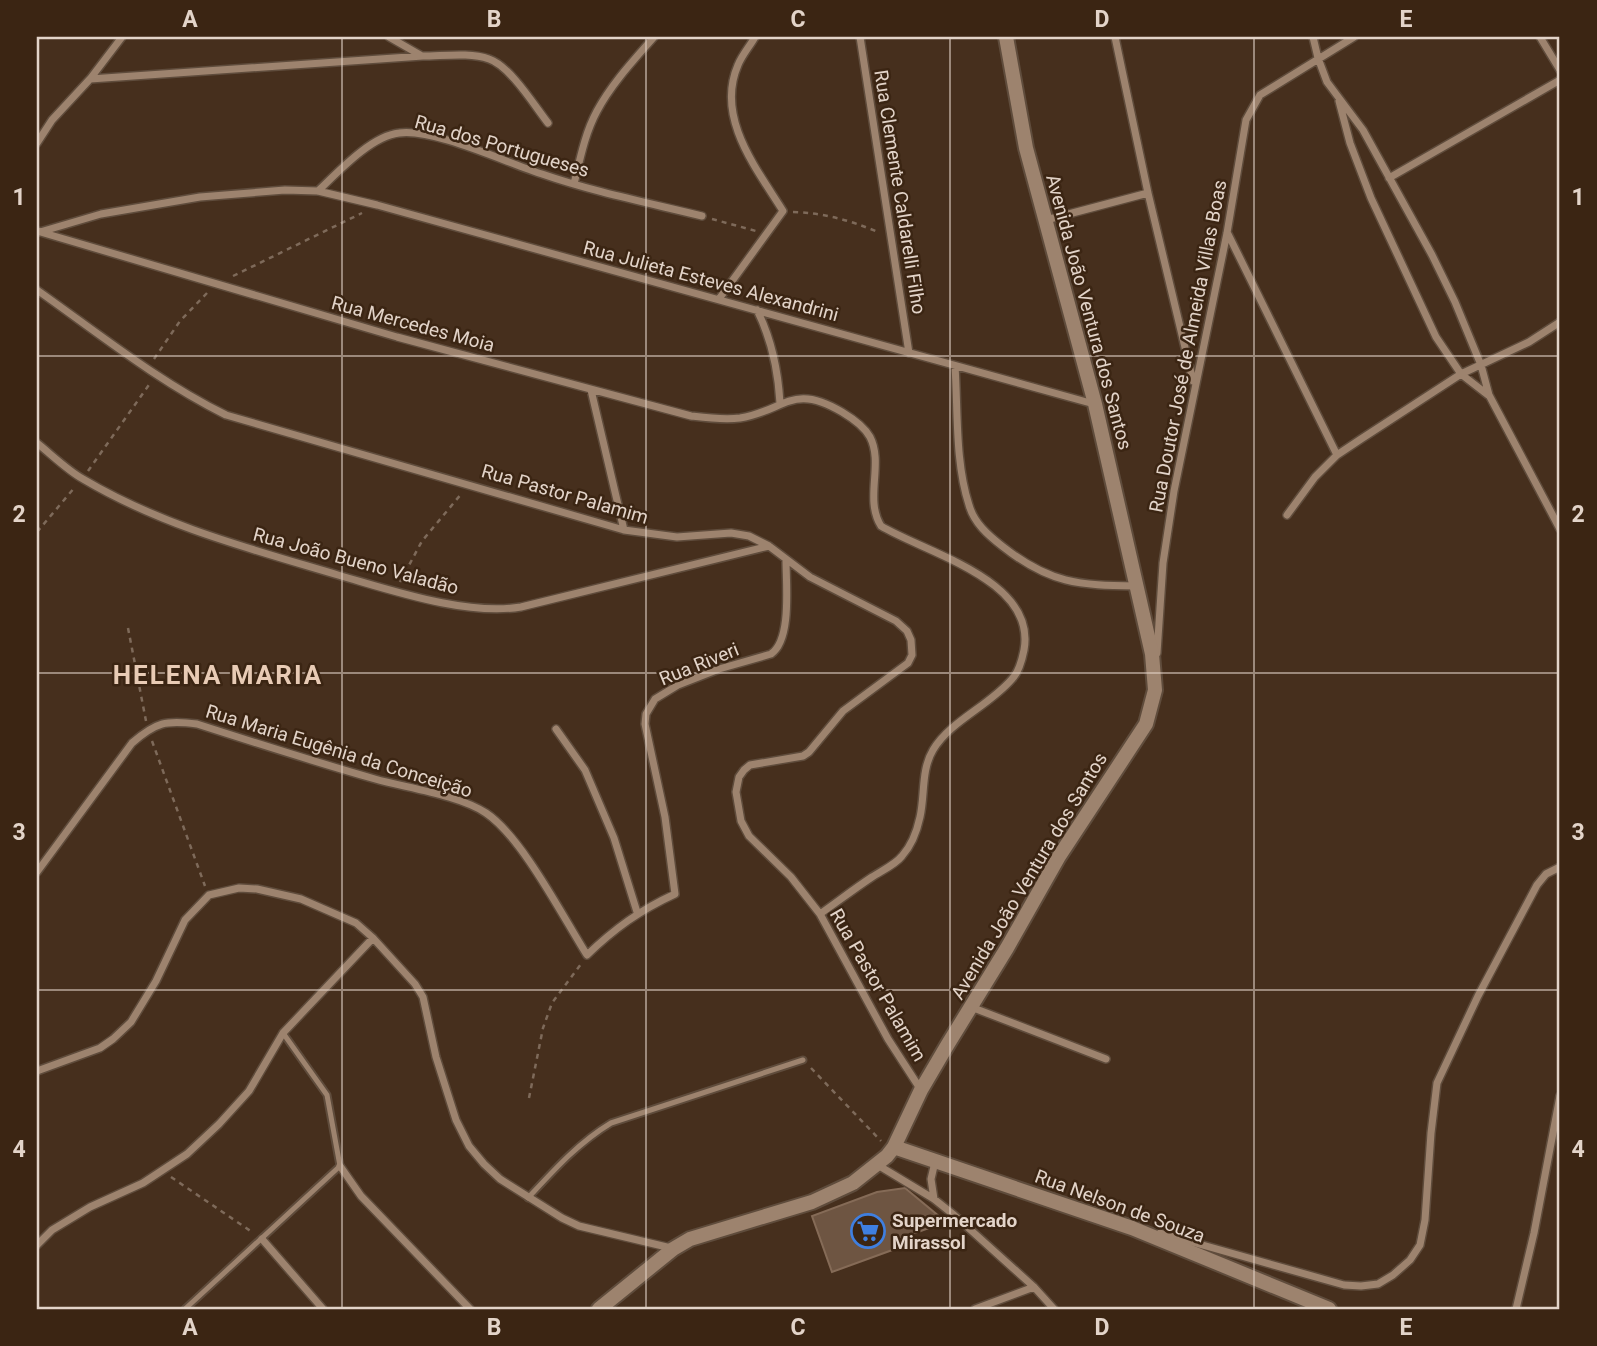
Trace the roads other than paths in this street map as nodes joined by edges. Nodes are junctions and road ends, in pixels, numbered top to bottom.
1 (122, 37) edge
2 (389, 37) edge
3 (654, 37) edge
4 (755, 37) edge
5 (860, 37) edge
6 (1006, 37) edge
7 (1115, 37) edge
8 (1313, 37) edge
9 (1354, 37) edge
10 (1540, 37) edge
11 (423, 56) junction
12 (1318, 58) junction
13 (1560, 70) edge
14 (90, 79) junction
15 (1560, 80) edge
16 (1337, 94) junction
17 (548, 123) dead end
18 (37, 143) edge
19 (1389, 178) junction
20 (573, 184) junction
21 (318, 191) junction
22 (1148, 193) junction
23 (702, 216) road end
24 (1045, 220) junction
25 (37, 233) edge
26 (1227, 233) junction
27 (37, 290) edge
28 (719, 299) junction
29 (757, 310) junction
30 (1560, 322) edge
31 (909, 353) junction
32 (1480, 365) junction
33 (955, 366) junction
34 (1461, 374) junction
35 (1194, 385) junction
36 (591, 390) junction
37 (1489, 395) junction
38 (780, 403) junction
39 (1095, 404) junction
40 (37, 443) edge
41 (1337, 455) junction
42 (1287, 515) dead end
43 (1560, 528) edge
44 (624, 530) junction
45 (769, 546) junction
46 (786, 560) junction
47 (1137, 586) junction
48 (1156, 675) junction
49 (556, 729) dead end
50 (1560, 867) edge
51 (37, 872) edge
52 (637, 912) junction
53 (820, 914) junction
54 (373, 938) junction
55 (971, 1007) junction
56 (284, 1033) junction
57 (1106, 1059) dead end
58 (803, 1060) road end
59 (37, 1071) edge
60 (921, 1090) junction
61 (1560, 1096) edge
62 (893, 1149) junction
63 (934, 1162) junction
64 (876, 1164) junction
65 (340, 1166) junction
66 (528, 1198) junction
67 (934, 1199) junction
68 (1132, 1228) junction
69 (262, 1239) junction
70 (37, 1245) edge
71 (673, 1249) junction
72 (1034, 1287) junction
73 (185, 1309) edge
74 (323, 1309) edge
75 (470, 1309) edge
76 (599, 1309) edge
77 (975, 1309) edge
78 (1054, 1309) edge
79 (1329, 1309) edge
80 (1516, 1309) edge

1 - 14 street
2 - 11 street
3 - 20 street
4 - 28 street
5 - 31 street, Rua Clemente Caldarelli Filho
6 - 24 main road, Avenida João Ventura dos Santos
7 - 22 street
8 - 12 street
9 - 12 street, Rua Doutor José de Almeida Villas Boas
10 - 13 street
11 - 14 street
11 - 17 street
12 - 16 street
12 - 26 street, Rua Doutor José de Almeida Villas Boas
14 - 18 street
15 - 19 street
16 - 19 street
16 - 34 street
19 - 32 street
20 - 21 street, Rua dos Portugueses
20 - 23 street, Rua dos Portugueses
21 - 25 street
21 - 28 street, Rua Julieta Esteves Alexandrini
22 - 24 street
22 - 35 street
24 - 39 main road, Avenida João Ventura dos Santos
25 - 36 street, Rua Mercedes Moia
26 - 35 street, Rua Doutor José de Almeida Villas Boas
26 - 41 street
27 - 44 street, Rua Pastor Palamim
28 - 29 street, Rua Julieta Esteves Alexandrini
29 - 31 street, Rua Julieta Esteves Alexandrini
29 - 38 street
30 - 32 street
31 - 33 street, Rua Julieta Esteves Alexandrini
32 - 34 street
32 - 37 street
33 - 39 street, Rua Julieta Esteves Alexandrini
33 - 47 street
34 - 37 street
34 - 41 street
35 - 48 street, Rua Doutor José de Almeida Villas Boas
36 - 38 street, Rua Mercedes Moia
36 - 44 street
37 - 43 street
38 - 53 street, Rua Mercedes Moia
39 - 47 main road, Avenida João Ventura dos Santos
40 - 45 street, Rua João Bueno Valadão
41 - 42 street
44 - 45 street, Rua Pastor Palamim
45 - 46 street, Rua Pastor Palamim
46 - 52 street, Rua Riveri
46 - 53 street, Rua Pastor Palamim
47 - 48 main road, Avenida João Ventura dos Santos
48 - 55 main road, Avenida João Ventura dos Santos
49 - 52 street
50 - 68 street
51 - 52 street, Rua Maria Eugênia da Conceição
53 - 60 street, Rua Pastor Palamim
54 - 56 street
54 - 59 street
54 - 66 street
55 - 57 street
55 - 60 main road, Avenida João Ventura dos Santos
56 - 65 lane
56 - 70 street
58 - 66 lane
60 - 62 main road, Avenida João Ventura dos Santos
61 - 80 street
62 - 63 main road, Rua Nelson de Souza
62 - 64 main road, Avenida João Ventura dos Santos
63 - 67 street
63 - 68 main road, Rua Nelson de Souza
64 - 67 street
64 - 71 main road, Avenida João Ventura dos Santos
65 - 69 lane
65 - 75 street
66 - 71 street
67 - 72 street
68 - 79 main road, Rua Nelson de Souza
69 - 73 lane
69 - 74 street
71 - 76 main road, Avenida João Ventura dos Santos
72 - 77 street
72 - 78 street

